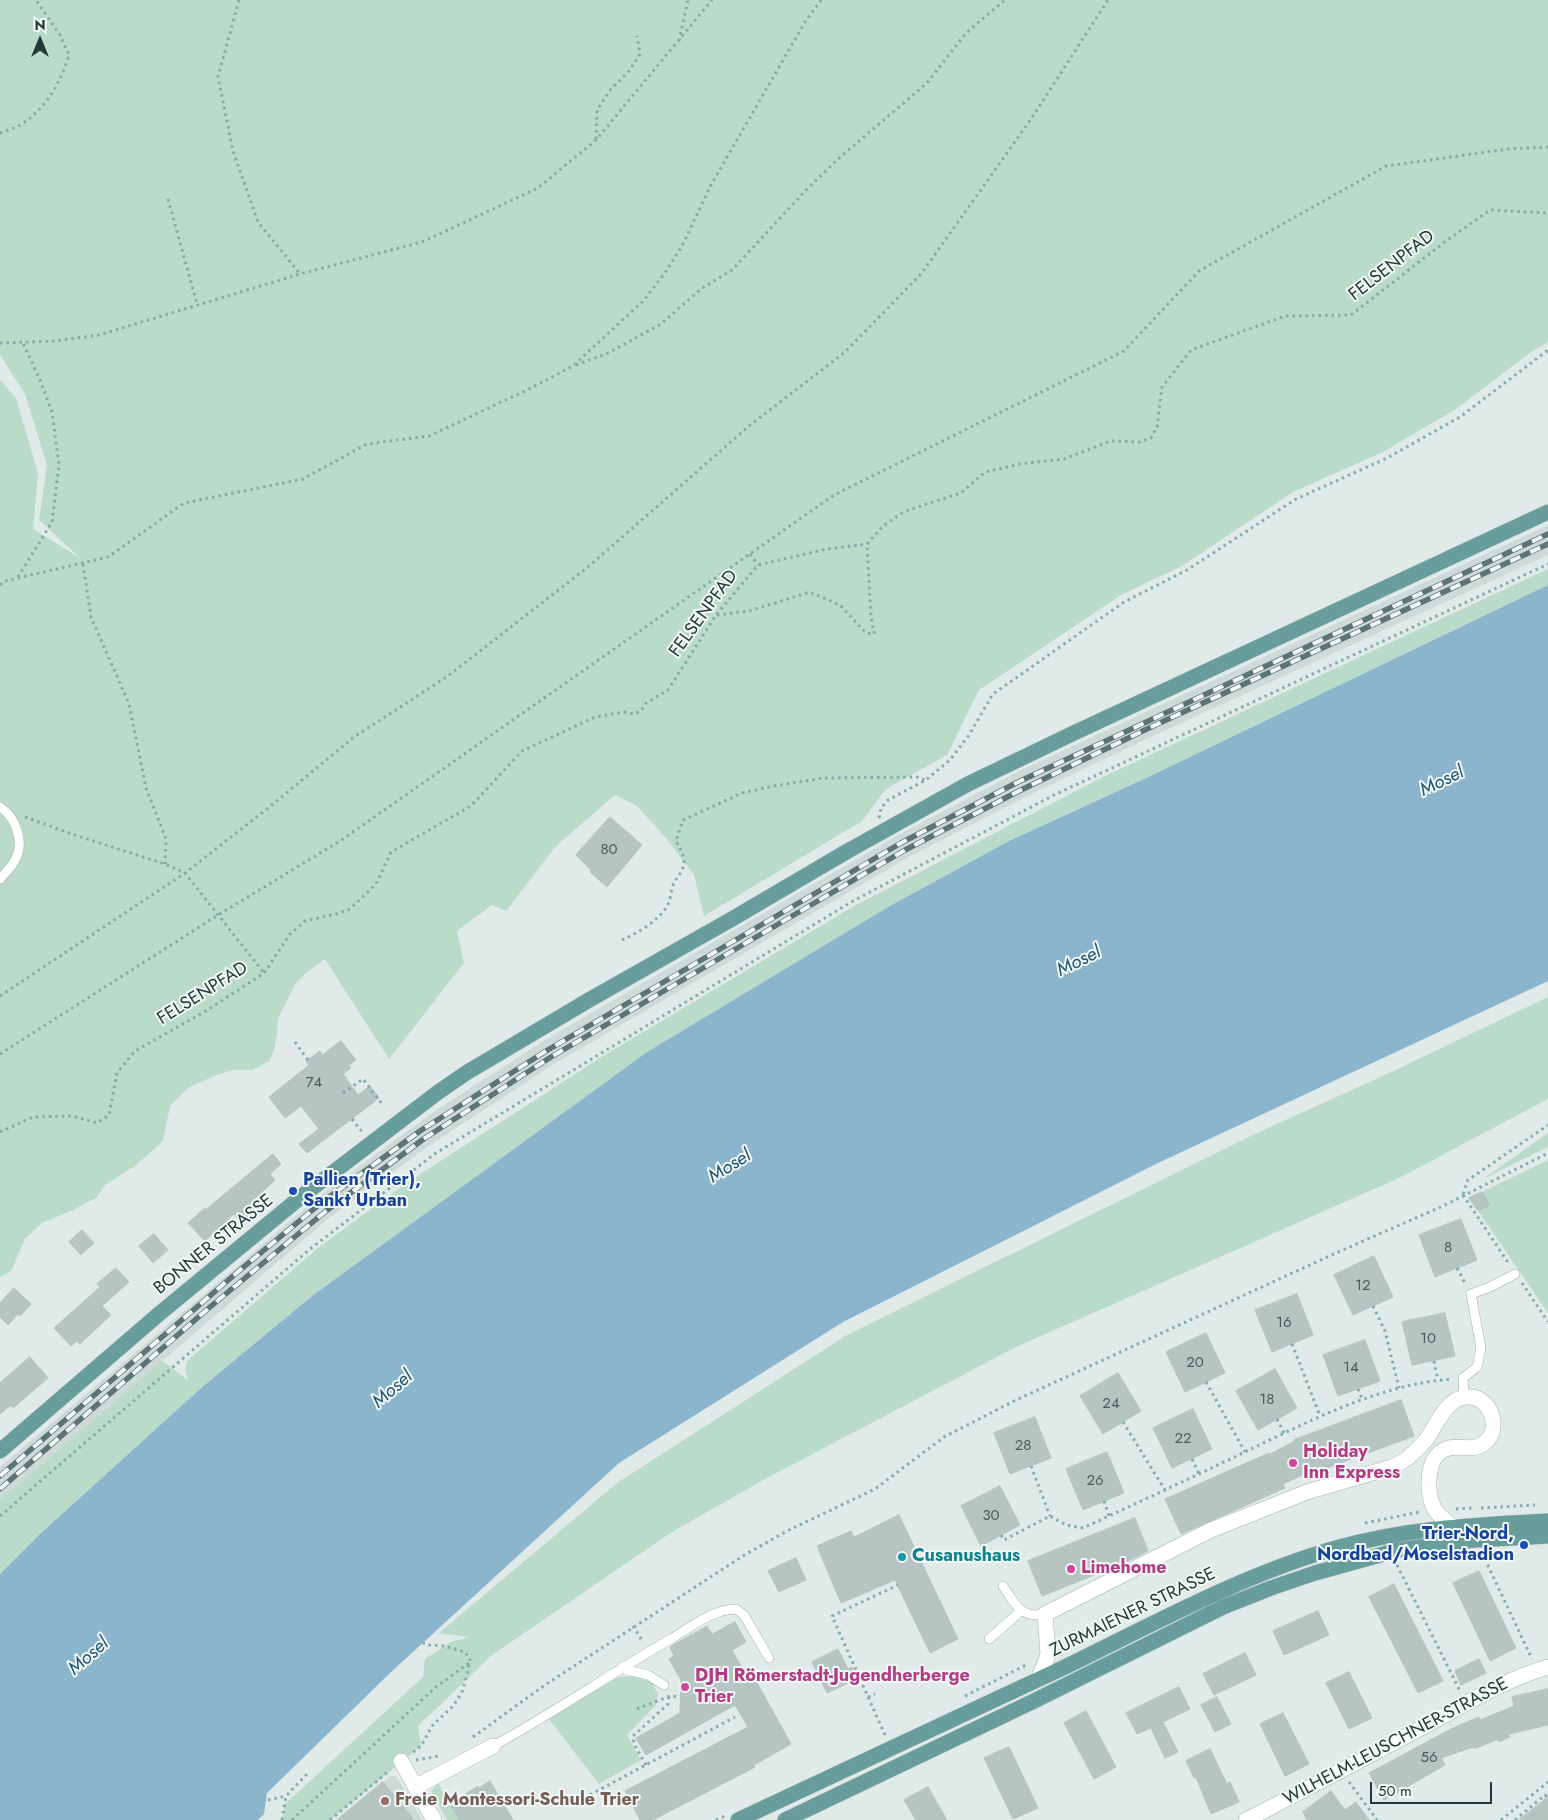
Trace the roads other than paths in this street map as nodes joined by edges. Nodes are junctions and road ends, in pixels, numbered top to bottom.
1 (1548, 512) edge
2 (3, 808) edge
3 (0, 879) edge
4 (1515, 1274) road end
5 (1464, 1397) junction
6 (0, 1451) edge
7 (1548, 1521) edge
8 (1452, 1526) junction
9 (1548, 1536) edge
10 (1003, 1586) dead end
11 (1021, 1611) junction
12 (1045, 1614) junction
13 (988, 1639) dead end
14 (769, 1658) dead end
15 (623, 1666) junction
16 (1543, 1669) edge
17 (1038, 1680) junction
18 (664, 1685) road end
19 (493, 1746) joint
20 (400, 1761) road end
21 (415, 1787) junction
22 (434, 1820) edge
23 (738, 1820) edge
24 (785, 1820) edge
25 (1246, 1820) edge

1 - 6 main road, BONNER STRASSE
2 - 3 lane
4 - 5 lane
5 - 8 street
5 - 12 street
7 - 8 main road, ZURMAIENER STRASSE
8 - 17 main road, ZURMAIENER STRASSE
9 - 24 main road, ZURMAIENER STRASSE
10 - 11 lane
11 - 12 lane
11 - 13 lane
12 - 17 street
14 - 15 lane
15 - 18 lane
15 - 19 lane
16 - 25 street, WILHELM-LEUSCHNER-STRASSE
17 - 23 main road, ZURMAIENER STRASSE
19 - 21 street
20 - 21 street
21 - 22 street

